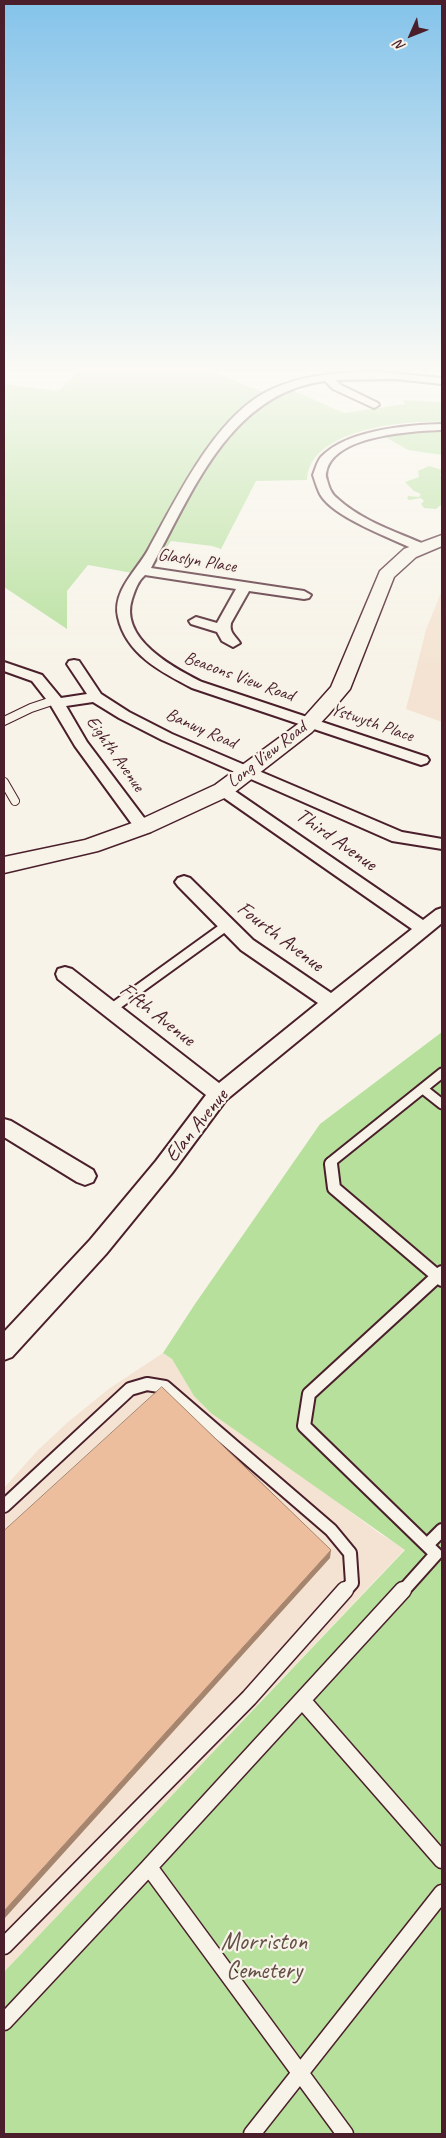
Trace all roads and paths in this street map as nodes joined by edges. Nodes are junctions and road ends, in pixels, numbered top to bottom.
1 (200, 472) edge
2 (319, 472) edge
3 (442, 540) edge
4 (422, 548) junction
5 (144, 571) junction
6 (244, 587) junction
7 (304, 595) dead end
8 (196, 621) dead end
9 (224, 629) junction
10 (234, 643) dead end
11 (74, 664) dead end
12 (4, 666) edge
13 (96, 697) junction
14 (56, 702) junction
15 (4, 721) edge
16 (311, 722) junction
17 (421, 760) dead end
18 (248, 772) junction
19 (4, 782) edge
20 (224, 790) junction
21 (15, 801) dead end
22 (142, 827) junction
23 (442, 844) edge
24 (4, 865) edge
25 (184, 882) dead end
26 (442, 914) edge
27 (226, 926) junction
28 (423, 928) junction
29 (65, 974) dead end
30 (330, 1002) junction
31 (110, 1010) junction
32 (442, 1073) edge
33 (422, 1089) junction
34 (219, 1094) junction
35 (442, 1104) edge
36 (4, 1127) edge
37 (85, 1176) dead end
38 (441, 1276) edge
39 (4, 1349) edge
40 (4, 1506) edge
41 (442, 1530) edge
42 (435, 1553) edge
43 (302, 1700) junction
44 (442, 1860) edge
45 (149, 1867) junction
46 (442, 1893) edge
47 (4, 1946) edge
48 (4, 2022) edge
49 (300, 2073) junction
50 (252, 2134) edge
51 (345, 2134) edge

1 - 5 street, Beacons View Road
2 - 4 street
3 - 4 street, Long View Road
4 - 16 street, Long View Road
5 - 6 street, Glaslyn Place
5 - 16 street, Beacons View Road
6 - 7 street, Glaslyn Place
6 - 9 street, Glaslyn Place
8 - 9 street
9 - 10 street
11 - 13 street, Banwy Road
12 - 14 street, Eighth Avenue
13 - 14 street
13 - 18 street, Banwy Road
14 - 15 lane
14 - 22 street, Eighth Avenue
16 - 17 street, Ystwyth Place
16 - 18 street, Long View Road
18 - 20 street, Long View Road
18 - 23 street, Banwy Road
19 - 21 lane
20 - 22 street, Long View Road
20 - 28 street, Third Avenue
22 - 24 street, Long View Road
25 - 27 street, Fourth Avenue
26 - 28 street, Elan Avenue
27 - 30 street, Fourth Avenue
27 - 31 lane
28 - 30 street, Elan Avenue
29 - 31 street, Fifth Avenue
30 - 34 street, Elan Avenue
31 - 34 street, Fifth Avenue
32 - 33 lane
33 - 35 lane
33 - 38 lane
34 - 39 street, Elan Avenue
36 - 37 street
38 - 42 lane
40 - 47 lane
41 - 42 lane
42 - 43 lane
43 - 44 lane
43 - 45 lane
45 - 48 lane
45 - 49 lane
46 - 49 lane
49 - 50 lane
49 - 51 lane

